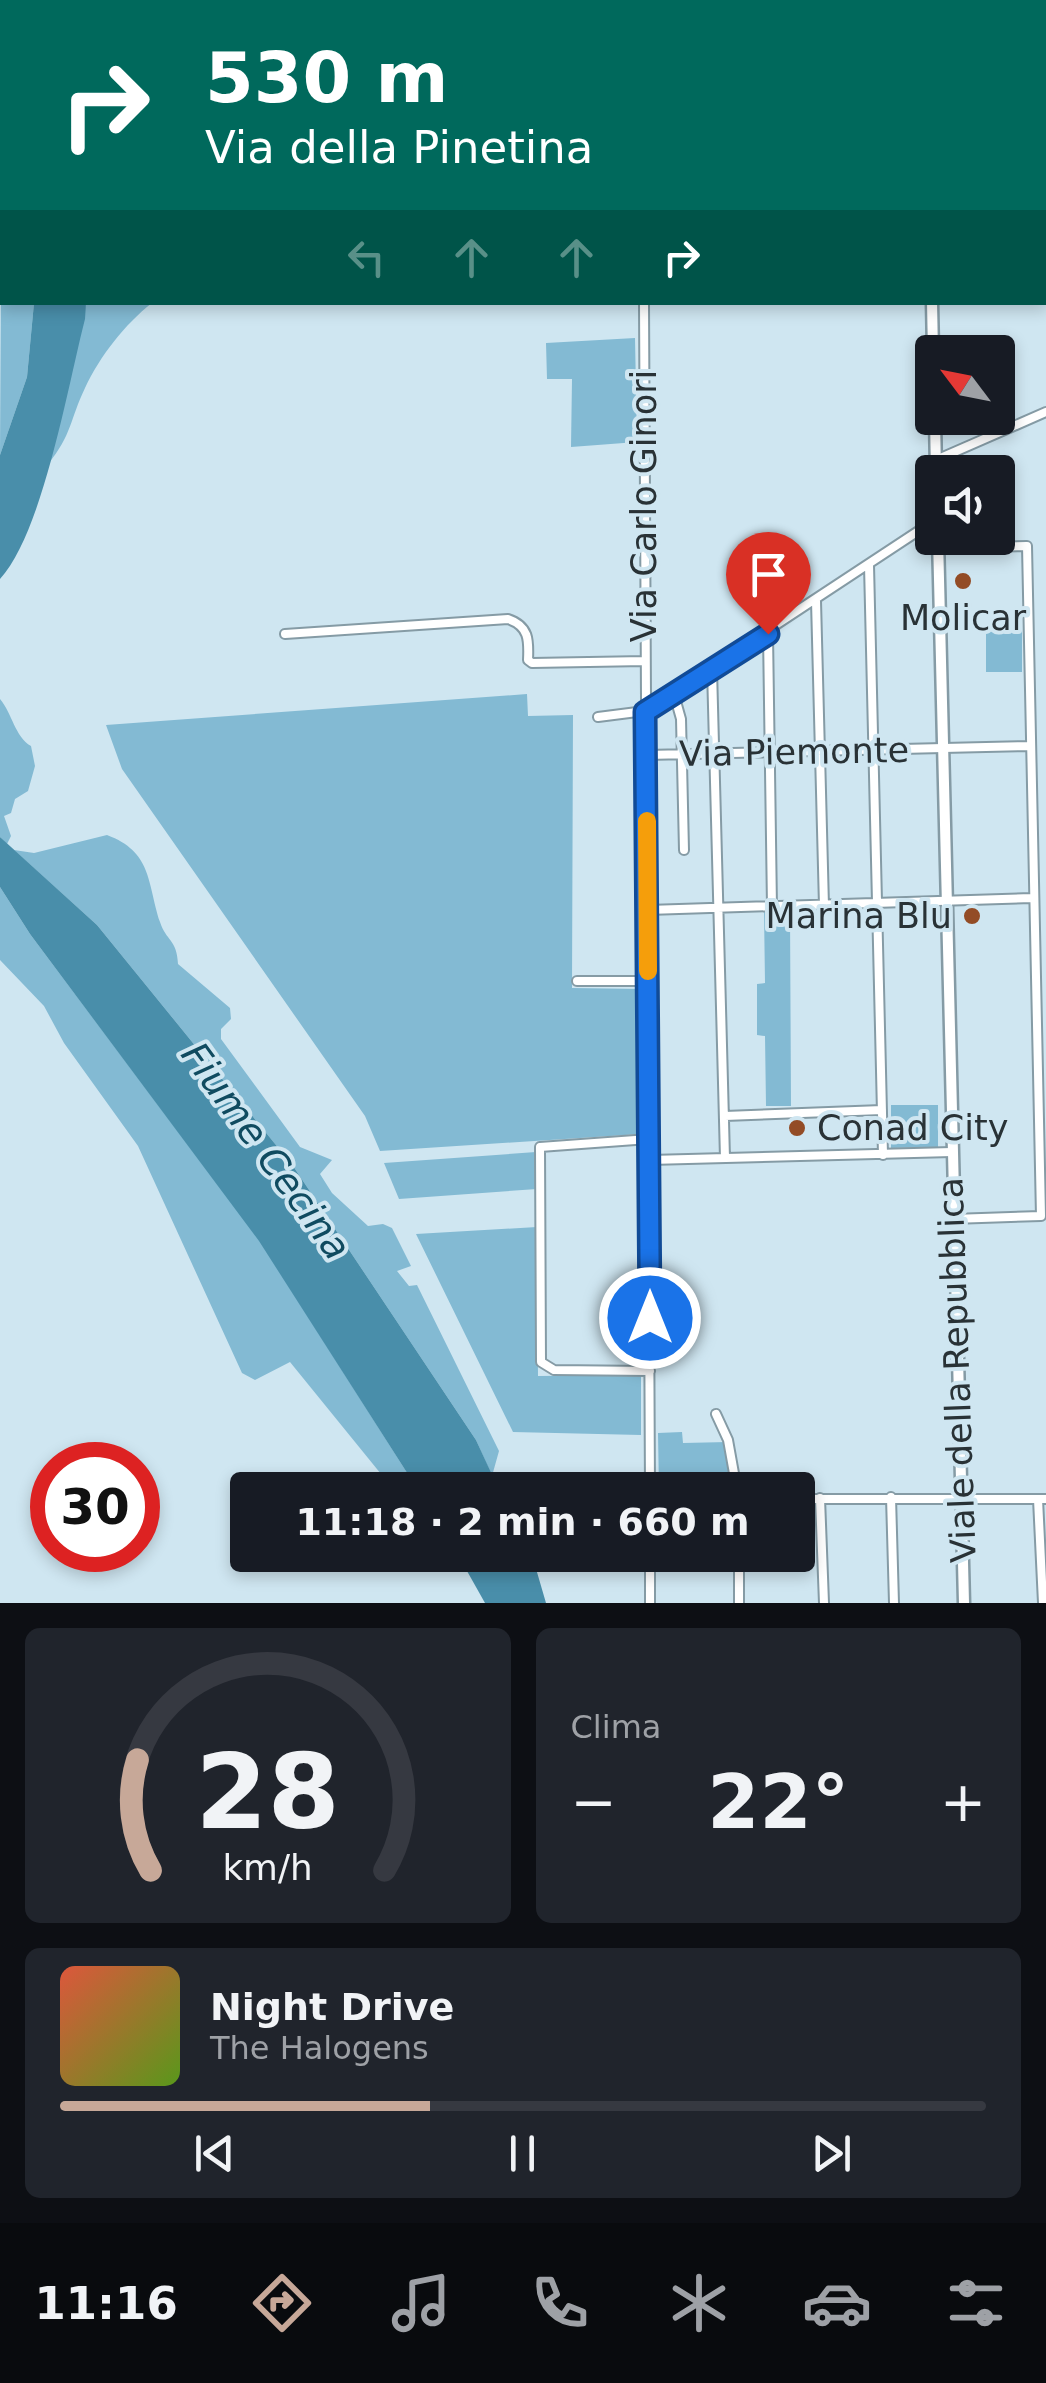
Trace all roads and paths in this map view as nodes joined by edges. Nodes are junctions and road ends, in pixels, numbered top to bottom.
1 (644, 305) edge
2 (932, 305) edge
3 (933, 335) edge
4 (1046, 412) edge
5 (958, 455) edge
6 (915, 534) edge
7 (1015, 546) edge
8 (938, 555) edge
9 (869, 565) junction
10 (816, 601) junction
11 (285, 634) dead end
12 (768, 634) junction
13 (645, 661) junction
14 (712, 669) junction
15 (674, 694) junction
16 (645, 712) junction
17 (598, 716) dead end
18 (1029, 746) junction
19 (942, 748) junction
20 (875, 750) junction
21 (819, 752) junction
22 (768, 754) junction
23 (647, 755) junction
24 (682, 755) junction
25 (716, 755) junction
26 (684, 850) dead end
27 (1031, 898) junction
28 (945, 903) junction
29 (878, 904) junction
30 (824, 906) junction
31 (772, 907) junction
32 (718, 908) junction
33 (648, 910) junction
34 (577, 981) dead end
35 (648, 981) junction
36 (882, 1110) junction
37 (725, 1116) junction
38 (649, 1139) junction
39 (952, 1152) junction
40 (883, 1155) junction
41 (725, 1158) junction
42 (650, 1160) junction
43 (952, 1219) junction
44 (650, 1370) junction
45 (716, 1414) dead end
46 (650, 1472) edge
47 (733, 1472) edge
48 (890, 1497) junction
49 (815, 1498) edge
50 (820, 1498) junction
51 (960, 1498) junction
52 (1042, 1499) edge
53 (650, 1572) edge
54 (739, 1572) edge
55 (650, 1603) edge
56 (740, 1603) edge
57 (824, 1603) edge
58 (894, 1603) edge
59 (964, 1603) edge
60 (1043, 1603) edge

1 - 13 street, Via Carlo Ginori
2 - 3 street
4 - 5 street
6 - 9 street
7 - 18 street
8 - 19 street, Viale della Repubblica
9 - 10 street
9 - 20 street
10 - 12 street
10 - 21 street
11 - 13 street
12 - 14 street
12 - 22 street
13 - 16 street, Via Carlo Ginori
14 - 15 street
14 - 25 street
15 - 16 street
15 - 24 street
16 - 17 street
16 - 23 street, Via Carlo Ginori
18 - 19 street, Via Piemonte
18 - 27 street
19 - 20 street, Via Piemonte
19 - 28 street, Viale della Repubblica
20 - 21 street, Via Piemonte
20 - 29 street
21 - 22 street, Via Piemonte
21 - 30 street
22 - 25 street, Via Piemonte
22 - 31 street
23 - 24 street, Via Piemonte
23 - 33 street, Via Carlo Ginori
24 - 25 street, Via Piemonte
24 - 26 street
25 - 32 street
27 - 28 street
27 - 43 street
28 - 29 street
28 - 39 street, Viale della Repubblica
29 - 30 street
29 - 36 street
30 - 31 street
31 - 32 street
32 - 33 street
32 - 37 street
33 - 35 street, Via Carlo Ginori
34 - 35 street
35 - 38 street, Via Carlo Ginori
36 - 37 street
36 - 40 street
37 - 41 street
38 - 42 street, Via Carlo Ginori
38 - 44 street
39 - 40 street
39 - 43 street, Viale della Repubblica
40 - 41 street
41 - 42 street
42 - 44 street, Via Carlo Ginori
43 - 51 street, Viale della Repubblica
44 - 46 street, Via Carlo Ginori
45 - 47 street
48 - 50 street
48 - 51 street
48 - 58 street
49 - 50 street
50 - 57 street
51 - 52 street
51 - 59 street, Viale della Repubblica
52 - 60 street
53 - 55 street
54 - 56 street

